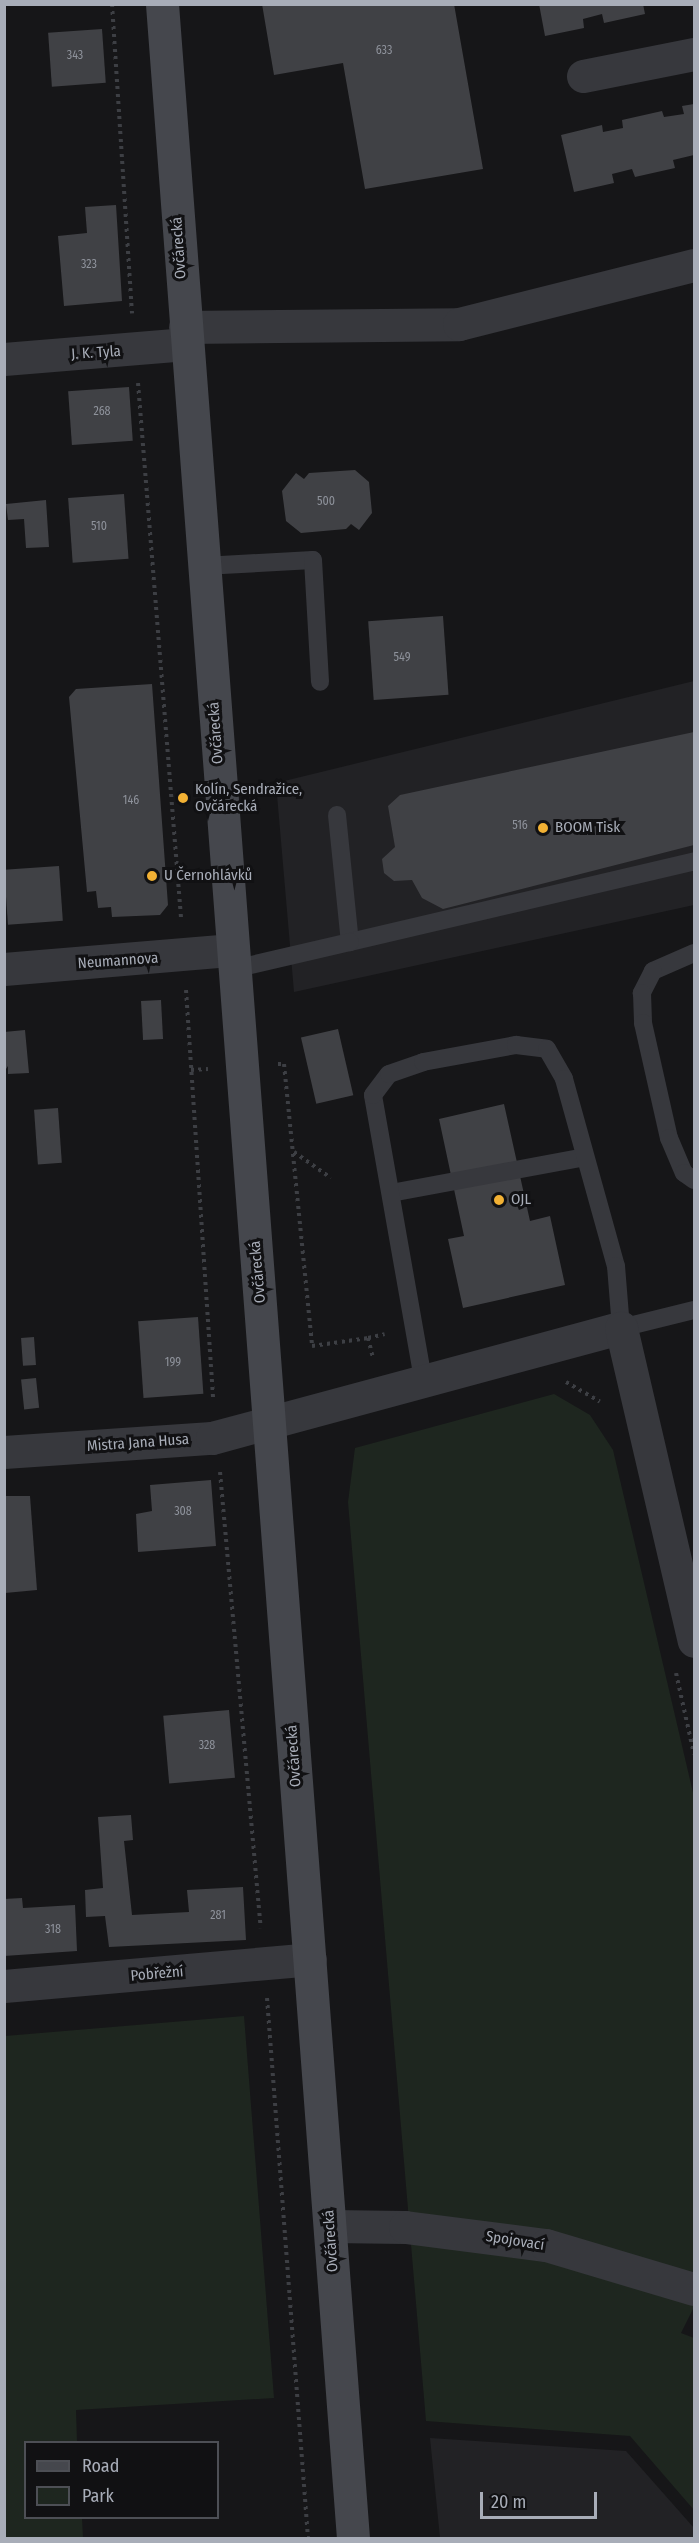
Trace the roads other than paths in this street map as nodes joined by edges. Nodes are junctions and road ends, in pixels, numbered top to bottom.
1 (162, 4) edge
2 (694, 54) edge
3 (583, 76) dead end
4 (694, 265) edge
5 (186, 336) junction
6 (4, 359) edge
7 (204, 566) junction
8 (320, 682) dead end
9 (337, 815) dead end
10 (694, 861) edge
11 (350, 942) junction
12 (694, 953) edge
13 (233, 960) junction
14 (4, 969) edge
15 (585, 1156) junction
16 (694, 1180) edge
17 (391, 1193) junction
18 (694, 1310) edge
19 (621, 1328) junction
20 (423, 1379) junction
21 (270, 1423) junction
22 (4, 1452) edge
23 (684, 1652) edge
24 (310, 1959) junction
25 (4, 1986) edge
26 (330, 2226) junction
27 (694, 2289) edge
28 (353, 2538) edge

1 - 5 main road, Ovčárecká
2 - 3 street
4 - 5 street, J. K. Tyla
5 - 6 street, J. K. Tyla
5 - 7 main road, Ovčárecká
7 - 8 lane
7 - 13 main road, Ovčárecká
9 - 11 lane
10 - 11 lane
11 - 13 lane
12 - 16 lane
13 - 14 street, Neumannova
13 - 21 main road, Ovčárecká
15 - 17 lane
15 - 17 lane
15 - 19 lane
17 - 20 lane
18 - 19 lane
19 - 20 street, Mistra Jana Husa
19 - 23 street
20 - 21 street, Mistra Jana Husa
21 - 22 street, Mistra Jana Husa
21 - 24 main road, Ovčárecká
24 - 25 street, Pobřežní
24 - 26 main road, Ovčárecká
26 - 27 street, Spojovací
26 - 28 main road, Ovčárecká

